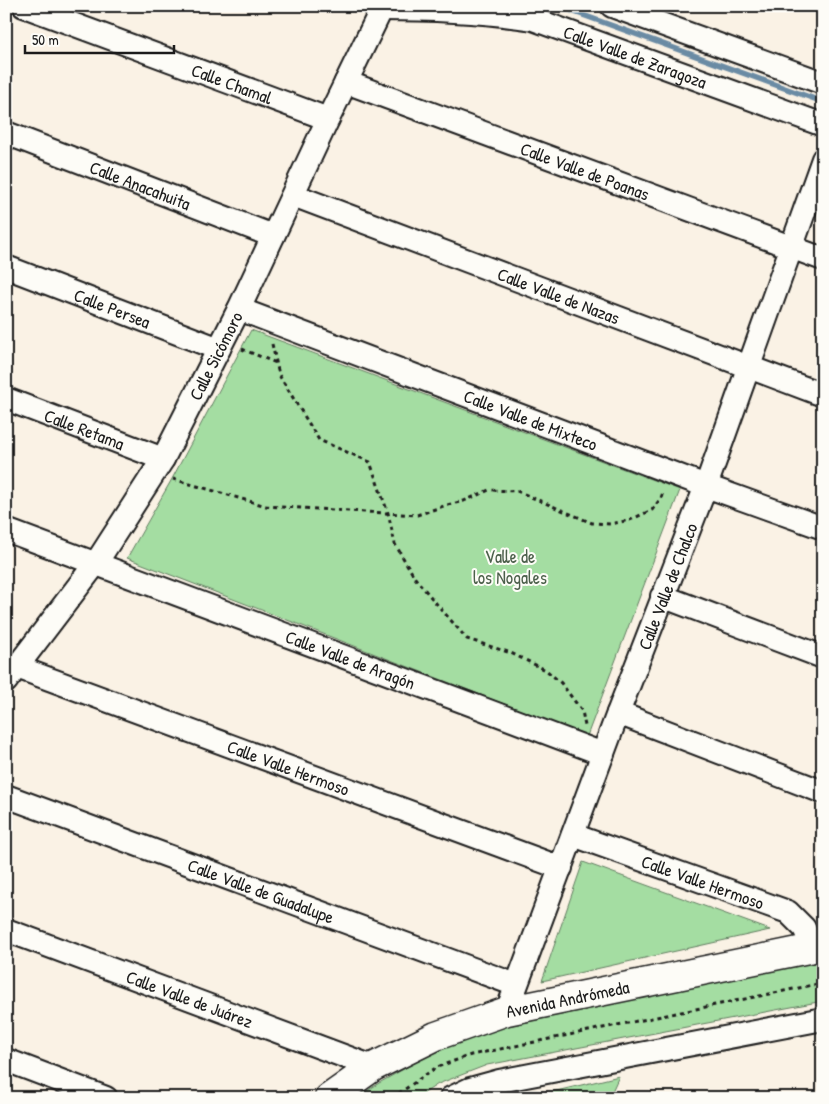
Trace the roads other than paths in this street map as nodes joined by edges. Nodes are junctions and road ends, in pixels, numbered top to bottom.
1 (24, 6) edge
2 (612, 6) edge
3 (380, 7) edge
4 (346, 82) junction
5 (823, 82) edge
6 (328, 119) junction
7 (823, 125) edge
8 (6, 133) edge
9 (823, 159) edge
10 (293, 194) junction
11 (273, 236) junction
12 (791, 247) junction
13 (823, 259) edge
14 (6, 267) edge
15 (239, 309) junction
16 (219, 349) junction
17 (748, 367) junction
18 (823, 395) edge
19 (6, 400) edge
20 (170, 464) junction
21 (706, 486) junction
22 (823, 528) edge
23 (6, 530) edge
24 (96, 563) junction
25 (662, 596) junction
26 (823, 657) edge
27 (10, 670) edge
28 (618, 713) junction
29 (603, 754) junction
30 (823, 792) edge
31 (6, 796) edge
32 (573, 835) junction
33 (561, 868) junction
34 (6, 930) edge
35 (818, 947) edge
36 (516, 985) junction
37 (507, 1011) junction
38 (823, 1019) edge
39 (6, 1060) edge
40 (373, 1067) junction
41 (106, 1098) edge
42 (330, 1098) edge
43 (451, 1098) edge

1 - 6 street, Calle Chamal
2 - 5 street
3 - 4 street, Calle Sicómoro
3 - 7 street, Calle Valle de Zaragoza
4 - 6 street, Calle Sicómoro
4 - 12 street, Calle Valle de Poanas
6 - 10 street, Calle Sicómoro
8 - 11 street, Calle Anacahuita
9 - 12 street, Calle Valle de Chalco
10 - 11 street, Calle Sicómoro
10 - 17 street, Calle Valle de Nazas
11 - 15 street, Calle Sicómoro
12 - 13 street, Calle Valle de Poanas
12 - 17 street, Calle Valle de Chalco
14 - 16 street, Calle Persea
15 - 16 street, Calle Sicómoro
15 - 21 street, Calle Valle de Mixteco
16 - 20 street, Calle Sicómoro
17 - 18 street, Calle Valle de Nazas
17 - 21 street, Calle Valle de Chalco
19 - 20 street, Calle Retama
20 - 24 street, Calle Sicómoro
21 - 22 street, Calle Valle de Mixteco
21 - 25 street, Calle Valle de Chalco
23 - 24 street, Calle Valle de Aragón
24 - 27 street, Calle Sicómoro
24 - 29 street, Calle Valle de Aragón
25 - 26 street
25 - 28 street, Calle Valle de Chalco
27 - 33 street, Calle Valle Hermoso
28 - 29 street, Calle Valle de Chalco
28 - 30 street
29 - 32 street, Calle Valle de Chalco
31 - 36 street, Calle Valle de Guadalupe
32 - 33 street, Calle Valle de Chalco
32 - 35 street, Calle Valle Hermoso
33 - 36 street, Calle Valle de Chalco
34 - 40 street, Calle Valle de Juárez
35 - 37 street, Avenida Andrómeda
36 - 37 street, Calle Valle de Chalco
37 - 40 street, Avenida Andrómeda
38 - 43 street
39 - 41 street
40 - 42 street, Avenida Andrómeda

